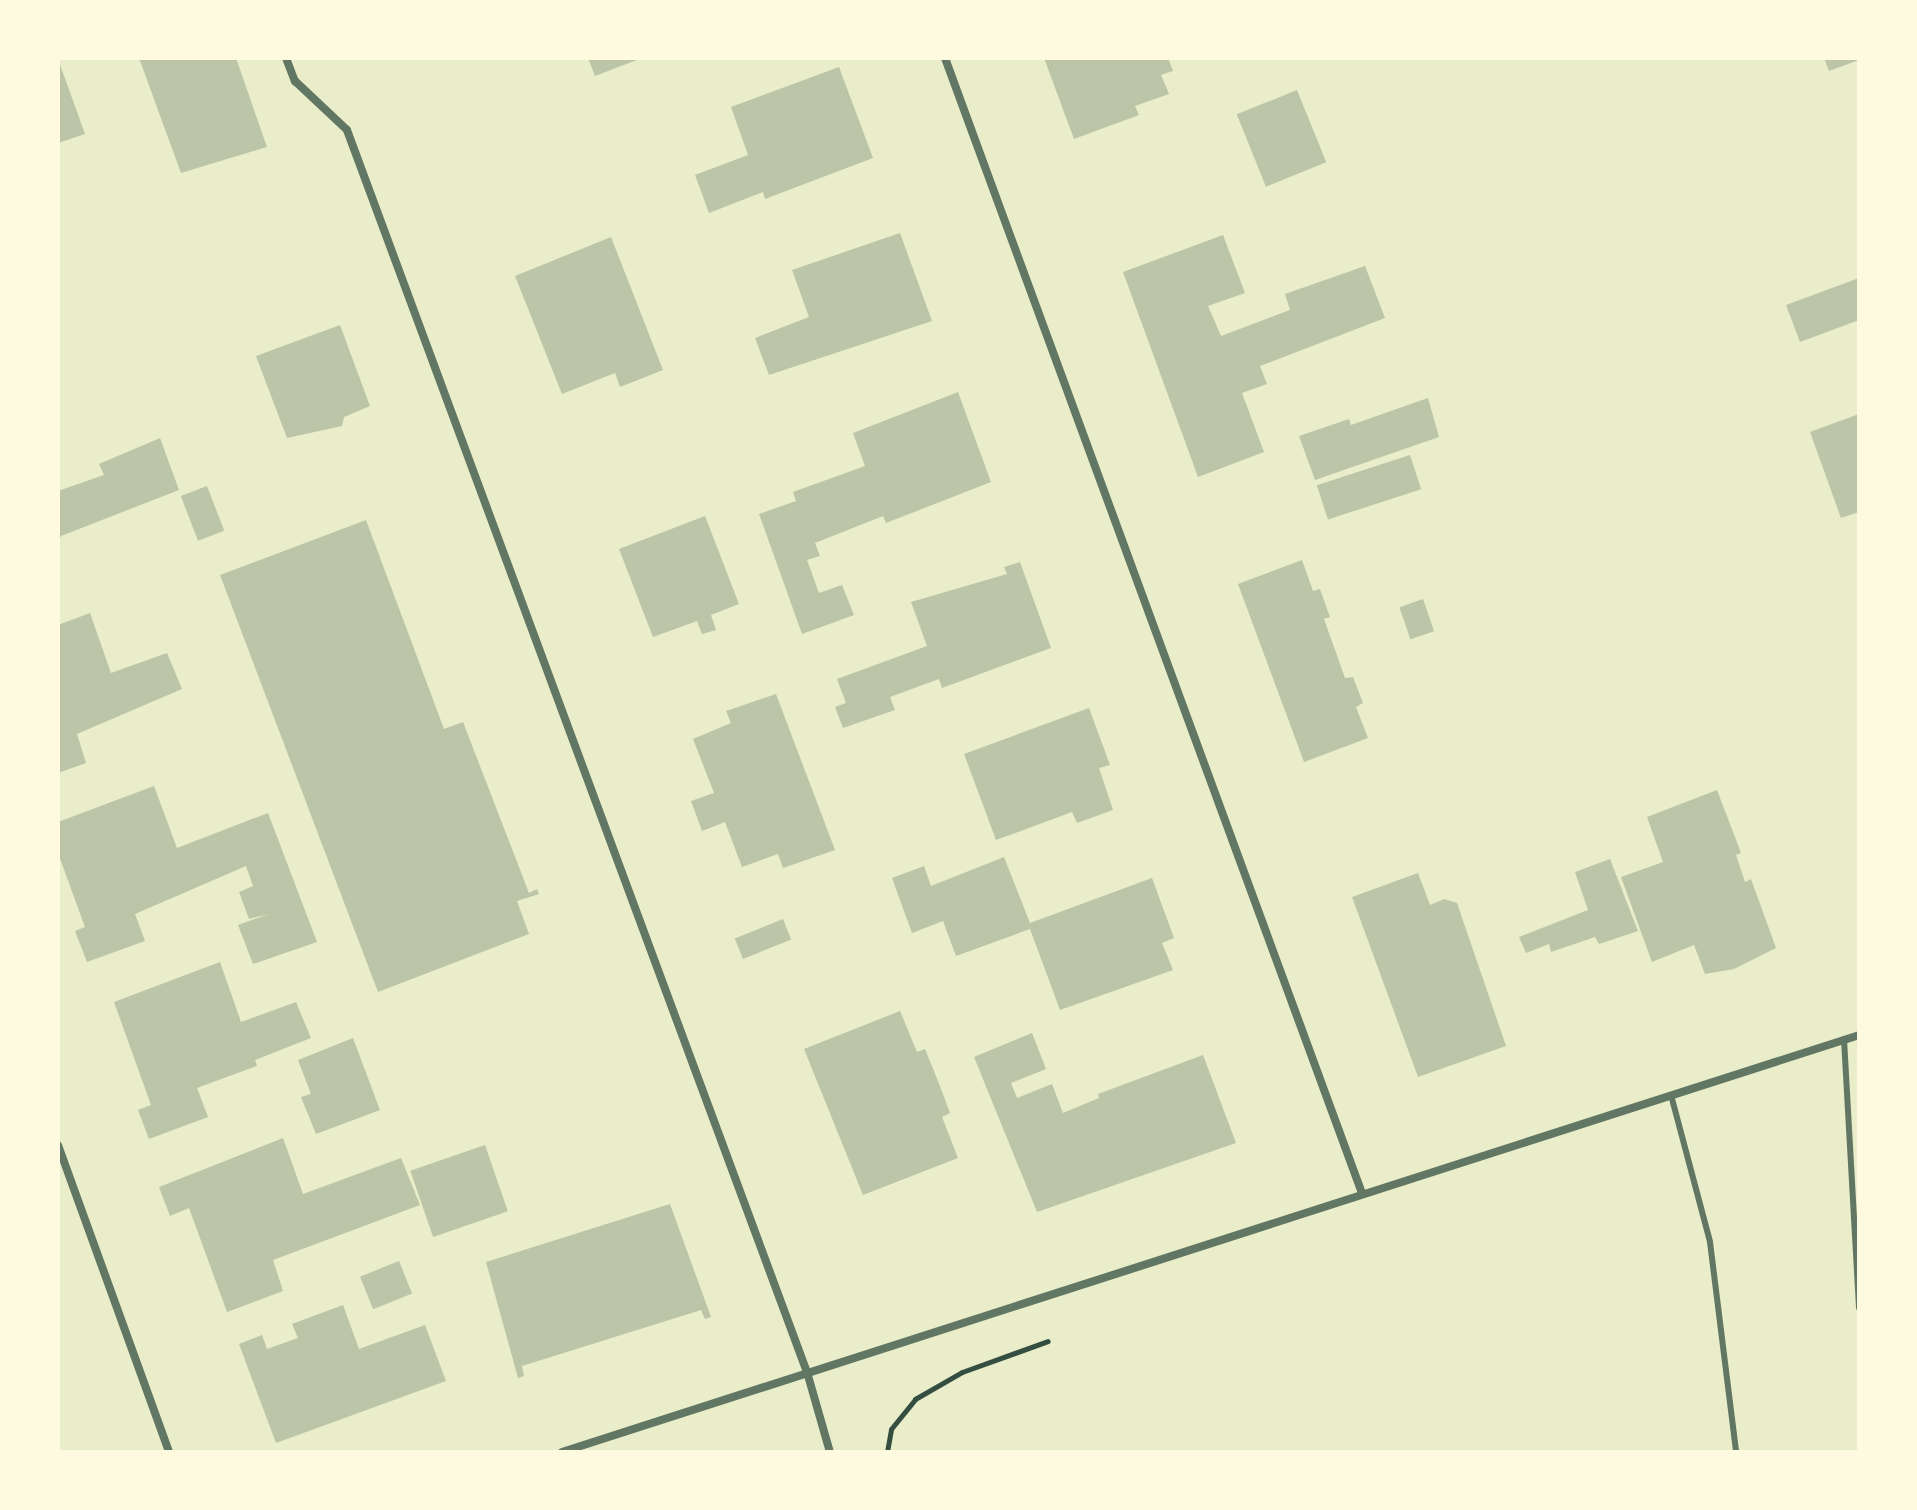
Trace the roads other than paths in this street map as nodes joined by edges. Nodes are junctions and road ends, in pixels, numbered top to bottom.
1 (286, 58) edge
2 (945, 58) edge
3 (1859, 1035) edge
4 (1844, 1039) junction
5 (1671, 1095) junction
6 (58, 1145) edge
7 (1362, 1193) junction
8 (1859, 1308) edge
9 (807, 1372) junction
10 (169, 1452) edge
11 (562, 1452) edge
12 (830, 1452) edge
13 (1736, 1452) edge

1 - 9 street
2 - 7 street
3 - 4 street
4 - 5 street
4 - 8 lane
5 - 7 street
5 - 13 lane
6 - 10 street
7 - 9 street
9 - 11 street
9 - 12 street

